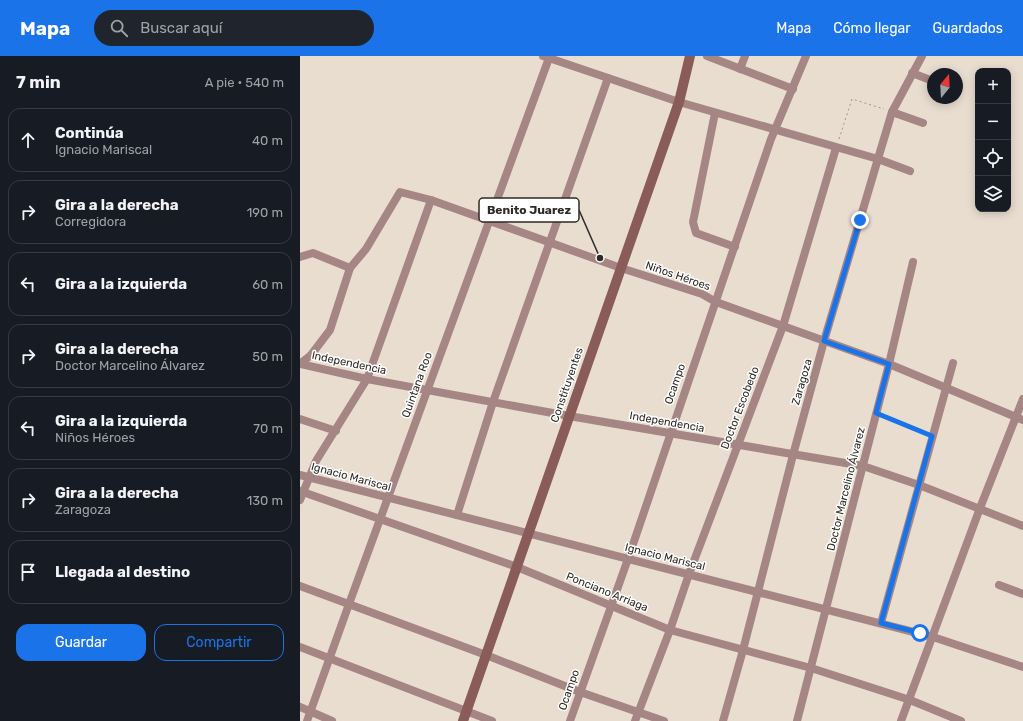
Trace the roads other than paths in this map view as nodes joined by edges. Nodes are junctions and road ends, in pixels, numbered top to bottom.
1 (690, 56) edge
2 (707, 56) edge
3 (746, 56) edge
4 (806, 56) edge
5 (922, 56) edge
6 (546, 57) edge
7 (740, 69) junction
8 (912, 74) junction
9 (608, 78) junction
10 (927, 79) edge
11 (793, 89) junction
12 (679, 102) junction
13 (892, 112) junction
14 (715, 113) junction
15 (924, 123) dead end
16 (775, 130) junction
17 (836, 148) junction
18 (878, 160) junction
19 (910, 171) dead end
20 (431, 200) junction
21 (489, 221) junction
22 (549, 242) junction
23 (734, 247) junction
24 (300, 257) edge
25 (913, 262) dead end
26 (350, 268) junction
27 (621, 268) junction
28 (716, 302) junction
29 (783, 326) junction
30 (824, 341) junction
31 (953, 362) dead end
32 (300, 364) edge
33 (889, 364) junction
34 (367, 379) junction
35 (946, 388) junction
36 (428, 390) junction
37 (1023, 400) edge
38 (494, 402) junction
39 (569, 416) junction
40 (300, 419) edge
41 (1020, 419) edge
42 (336, 431) junction
43 (670, 434) junction
44 (738, 446) junction
45 (793, 454) junction
46 (863, 466) junction
47 (300, 475) edge
48 (309, 477) junction
49 (919, 485) junction
50 (301, 494) edge
51 (387, 498) junction
52 (980, 508) junction
53 (457, 515) junction
54 (380, 520) junction
55 (1023, 526) edge
56 (528, 534) junction
57 (628, 559) junction
58 (517, 567) junction
59 (689, 574) junction
60 (999, 585) dead end
61 (300, 586) edge
62 (759, 592) junction
63 (1023, 594) edge
64 (349, 604) junction
65 (611, 606) junction
66 (826, 609) junction
67 (881, 623) junction
68 (670, 630) junction
69 (933, 637) junction
70 (300, 647) edge
71 (743, 650) junction
72 (486, 655) junction
73 (330, 659) junction
74 (1023, 667) edge
75 (811, 668) junction
76 (580, 692) junction
77 (910, 700) junction
78 (300, 707) edge
79 (639, 711) junction
80 (310, 712) junction
81 (464, 716) edge
82 (307, 721) edge
83 (332, 721) edge
84 (492, 721) edge
85 (570, 721) edge
86 (635, 721) edge
87 (664, 721) edge
88 (723, 721) edge
89 (797, 721) edge
90 (901, 721) edge
91 (960, 721) edge

1 - 12 street, Constituyentes
2 - 7 street
3 - 7 street
4 - 11 street, Ocampo
5 - 8 street, Zaragoza
6 - 9 street
6 - 21 street, Quintana Roo
7 - 11 street
8 - 10 street
8 - 13 street, Zaragoza
9 - 12 street
9 - 22 street
11 - 16 street, Ocampo
12 - 14 street
12 - 27 street, Constituyentes
13 - 15 street
13 - 18 street, Zaragoza
14 - 16 street
14 - 23 street
16 - 17 street
16 - 23 street, Ocampo
17 - 18 street
17 - 29 street, Doctor Escobedo
18 - 19 street
18 - 30 street, Zaragoza
20 - 21 street, Niños Héroes
20 - 26 street, Niños Héroes
20 - 34 street
21 - 22 street, Niños Héroes
21 - 36 street, Quintana Roo
22 - 27 street, Niños Héroes
22 - 38 street
23 - 28 street, Ocampo
24 - 26 street
25 - 33 street, Doctor Marcelino Álvarez
26 - 32 street
27 - 28 street, Niños Héroes
27 - 39 street, Constituyentes
28 - 29 street, Niños Héroes
28 - 43 street, Ocampo
29 - 30 street, Niños Héroes
29 - 44 street, Doctor Escobedo
30 - 33 street, Niños Héroes
30 - 45 street, Zaragoza
31 - 35 street
32 - 34 street, Independencia
33 - 35 street, Niños Héroes
33 - 46 street, Doctor Marcelino Álvarez
34 - 36 street, Independencia
34 - 42 street
35 - 41 street, Niños Héroes
35 - 49 street
36 - 38 street, Independencia
36 - 51 street, Quintana Roo
37 - 41 street
38 - 39 street, Independencia
38 - 53 street
39 - 43 street, Independencia
39 - 56 street, Constituyentes
40 - 42 street
41 - 52 street
42 - 48 street
43 - 44 street, Independencia
43 - 57 street, Ocampo
44 - 45 street, Independencia
44 - 59 street, Doctor Escobedo
45 - 46 street, Independencia
45 - 62 street, Zaragoza
46 - 49 street, Independencia
46 - 66 street, Doctor Marcelino Álvarez
47 - 48 street, Ignacio Mariscal
48 - 50 street
48 - 51 street, Ignacio Mariscal
49 - 52 street, Independencia
49 - 67 street
50 - 54 street, Ponciano Arriaga
51 - 53 street, Ignacio Mariscal
51 - 54 street, Quintana Roo
52 - 55 street, Independencia
52 - 69 street
53 - 56 street, Ignacio Mariscal
54 - 58 street, Ponciano Arriaga
54 - 64 street, Quintana Roo
56 - 57 street, Ignacio Mariscal
56 - 58 street, Constituyentes
57 - 59 street, Ignacio Mariscal
57 - 65 street, Ocampo
58 - 65 street, Ponciano Arriaga
58 - 72 street, Constituyentes
59 - 62 street, Ignacio Mariscal
59 - 68 street, Doctor Escobedo
60 - 63 street
61 - 64 street
62 - 66 street, Ignacio Mariscal
62 - 71 street, Zaragoza
64 - 72 street
64 - 73 street, Quintana Roo
65 - 68 street, Ponciano Arriaga
65 - 76 street, Ocampo
66 - 67 street, Ignacio Mariscal
66 - 75 street, Doctor Marcelino Álvarez
67 - 69 street, Ignacio Mariscal
68 - 71 street, Ponciano Arriaga
68 - 79 street, Doctor Escobedo
69 - 74 street, Ignacio Mariscal
69 - 77 street
70 - 73 street
71 - 75 street, Ponciano Arriaga
71 - 88 street, Zaragoza
72 - 76 street
72 - 81 street, Constituyentes
73 - 80 street, Quintana Roo
73 - 81 street
75 - 77 street, Ponciano Arriaga
75 - 89 street, Doctor Marcelino Álvarez
76 - 79 street
76 - 85 street, Ocampo
77 - 90 street
77 - 91 street, Ponciano Arriaga
78 - 80 street
79 - 86 street, Doctor Escobedo
79 - 87 street
80 - 82 street, Quintana Roo
80 - 83 street
81 - 84 street

